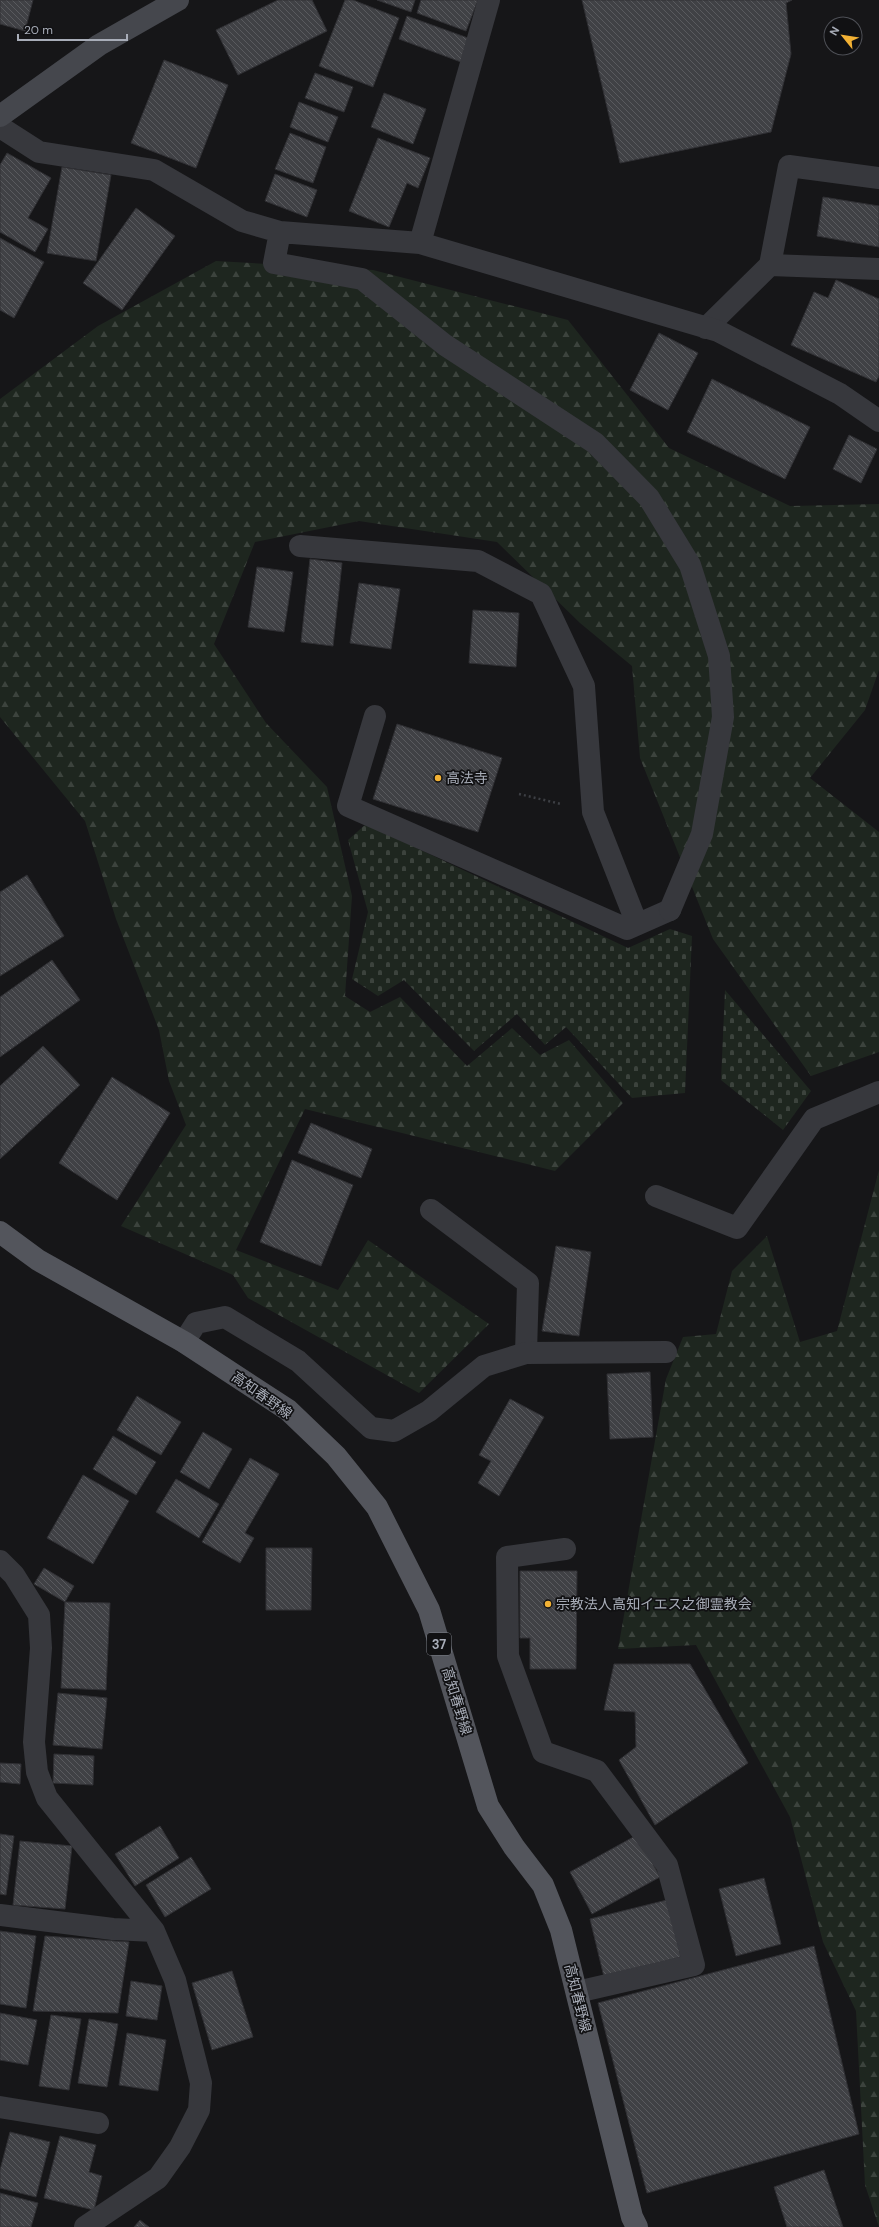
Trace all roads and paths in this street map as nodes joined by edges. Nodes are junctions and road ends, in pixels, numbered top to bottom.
1 (178, 0) edge
2 (489, 0) edge
3 (0, 116) edge
4 (0, 127) edge
5 (879, 178) edge
6 (280, 232) junction
7 (420, 243) junction
8 (770, 265) junction
9 (879, 269) edge
10 (706, 328) junction
11 (879, 421) edge
12 (300, 546) dead end
13 (375, 716) dead end
14 (519, 794) dead end
15 (593, 812) junction
16 (637, 924) junction
17 (879, 1092) edge
18 (656, 1196) dead end
19 (431, 1210) dead end
20 (0, 1232) edge
21 (184, 1342) junction
22 (526, 1352) junction
23 (666, 1352) dead end
24 (565, 1549) dead end
25 (0, 1561) edge
26 (0, 1916) edge
27 (154, 1931) junction
28 (576, 1992) junction
29 (0, 2108) edge
30 (98, 2123) dead end
31 (85, 2227) edge
32 (637, 2227) edge

1 - 3 street
2 - 7 street
4 - 6 street
5 - 8 street
6 - 7 street
6 - 16 street
7 - 10 street
8 - 9 street
8 - 10 street
10 - 11 street
12 - 15 street
13 - 16 street
14 - 15 path
15 - 16 street
17 - 18 street
19 - 22 street
20 - 21 main road, 高知春野線 / 37
21 - 22 street
21 - 28 main road, 高知春野線 / 37
22 - 23 street
24 - 28 street
25 - 27 street
26 - 27 street
27 - 31 street
28 - 32 main road, 高知春野線 / 37
29 - 30 street

